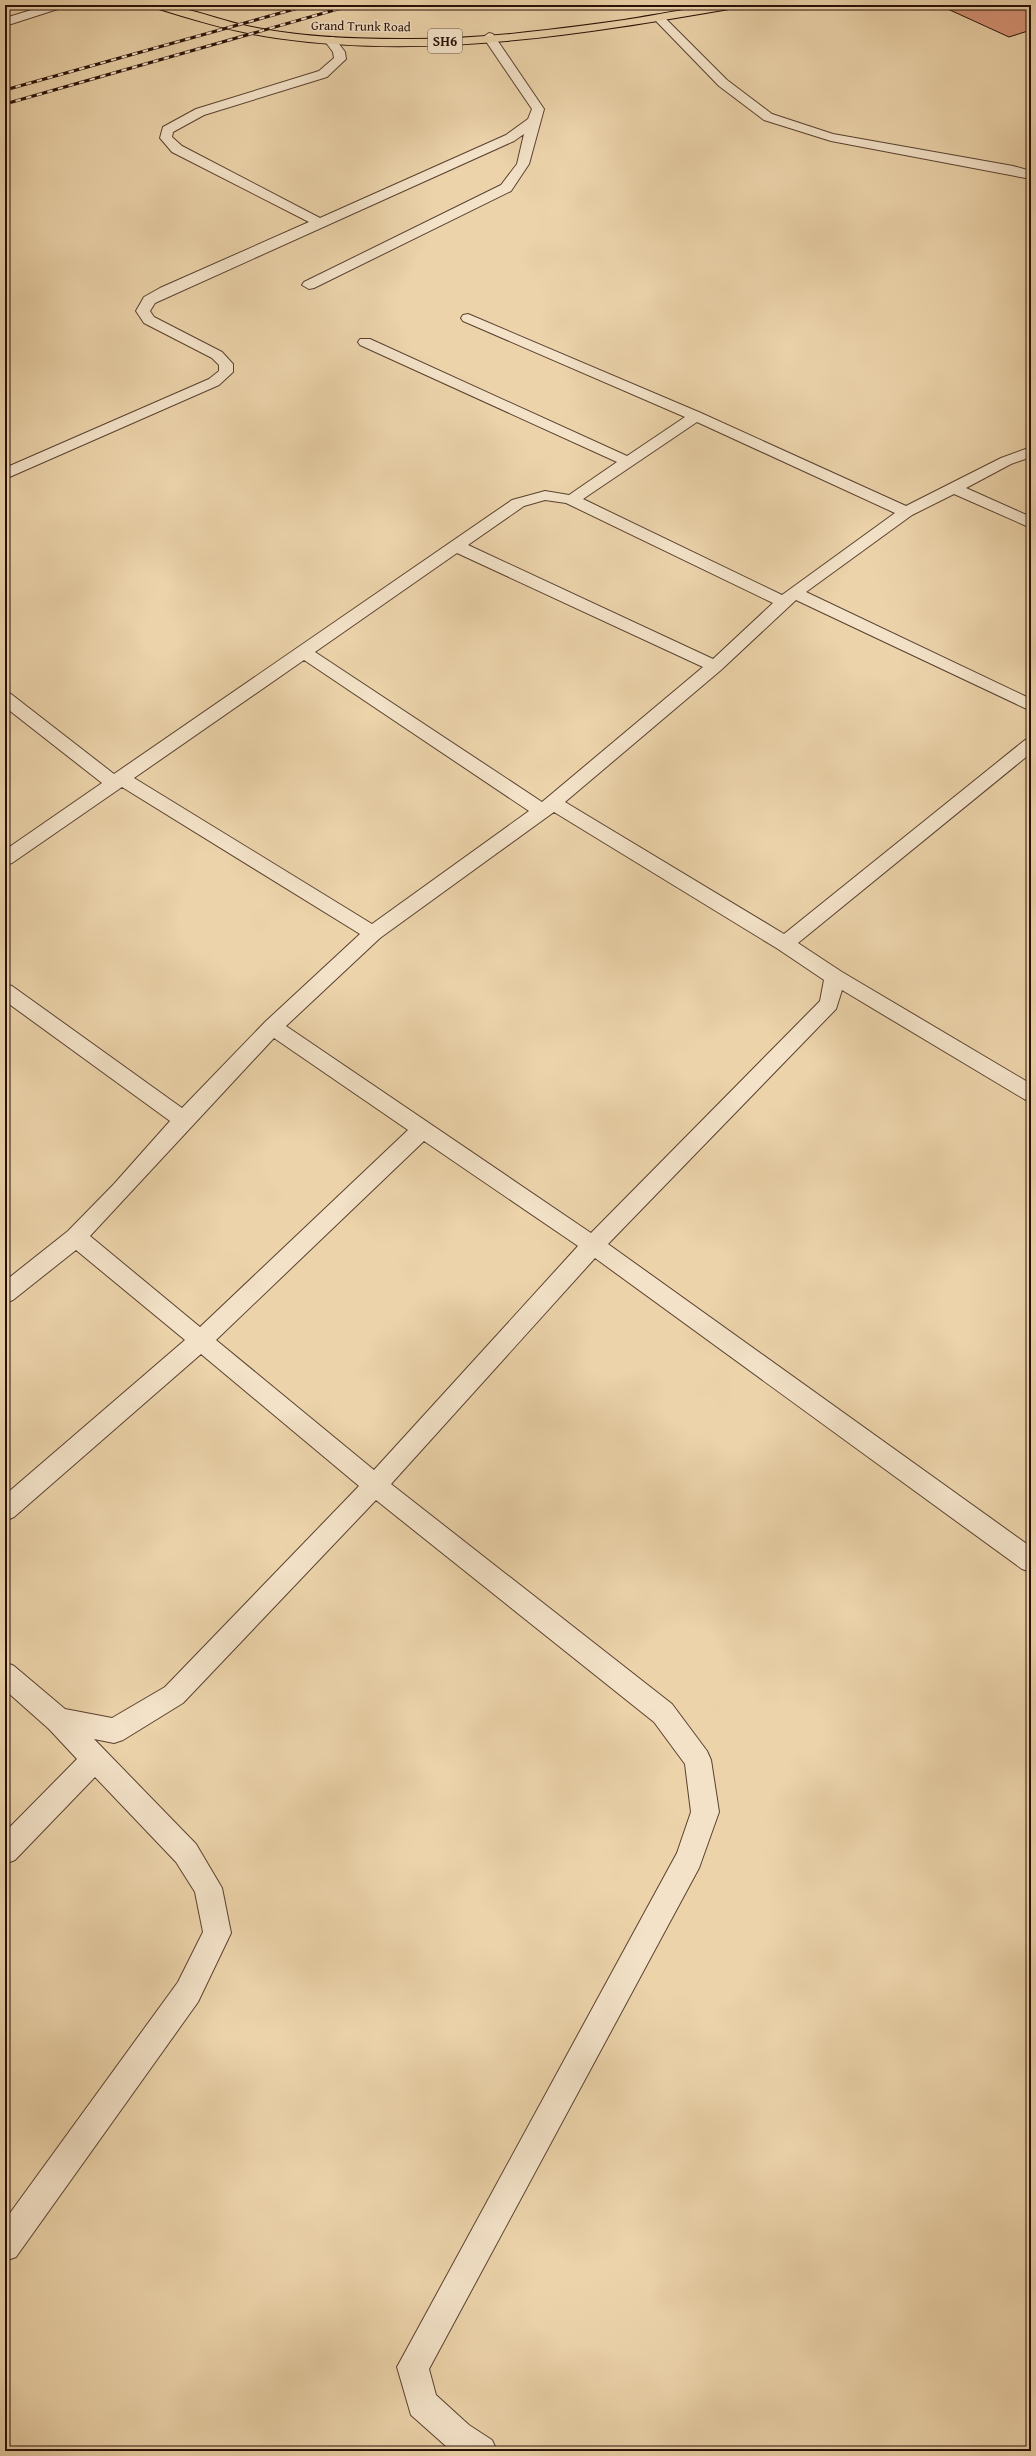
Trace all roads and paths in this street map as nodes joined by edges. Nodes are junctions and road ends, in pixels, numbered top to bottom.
1 (60, 5) edge
2 (157, 5) edge
3 (735, 5) edge
4 (659, 18) junction
5 (5, 22) edge
6 (489, 37) junction
7 (330, 40) junction
8 (534, 121) junction
9 (1031, 175) edge
10 (320, 223) junction
11 (309, 285) dead end
12 (468, 318) dead end
13 (365, 342) dead end
14 (696, 416) junction
15 (1031, 452) edge
16 (629, 462) junction
17 (5, 474) edge
18 (954, 488) junction
19 (572, 500) junction
20 (906, 512) junction
21 (1031, 523) edge
22 (456, 546) junction
23 (789, 597) junction
24 (304, 652) junction
25 (715, 666) junction
26 (5, 698) edge
27 (1031, 706) edge
28 (1031, 744) edge
29 (117, 781) junction
30 (547, 807) junction
31 (5, 859) edge
32 (373, 933) junction
33 (785, 944) junction
34 (835, 977) junction
35 (5, 991) edge
36 (272, 1027) junction
37 (1031, 1094) edge
38 (183, 1120) junction
39 (423, 1129) junction
40 (76, 1237) junction
41 (593, 1245) junction
42 (5, 1294) edge
43 (201, 1340) junction
44 (375, 1485) junction
45 (5, 1510) edge
46 (1031, 1561) edge
47 (5, 1674) edge
48 (58, 1720) junction
49 (95, 1759) junction
50 (5, 1851) edge
51 (5, 2246) edge
52 (481, 2451) edge

1 - 5 street
2 - 7 main road, Grand Trunk Road / SH6
3 - 4 main road, Grand Trunk Road / SH6
4 - 6 main road, Grand Trunk Road / SH6
4 - 9 street
6 - 7 main road, Grand Trunk Road / SH6
6 - 8 street
7 - 10 street
8 - 10 street
8 - 11 street
10 - 17 street
12 - 14 street
13 - 16 street
14 - 16 street
14 - 20 street
15 - 18 street
16 - 19 street
18 - 20 street
18 - 21 street
19 - 22 street
19 - 23 street
20 - 23 street
22 - 24 street
22 - 25 street
23 - 25 street
23 - 27 street
24 - 29 street
24 - 30 street
25 - 30 street
26 - 29 street
28 - 33 street
29 - 31 street
29 - 32 street
30 - 32 street
30 - 33 street
32 - 36 street
33 - 34 street
34 - 37 street
34 - 41 street
35 - 38 street
36 - 38 street
36 - 39 street
38 - 40 street
39 - 41 street
39 - 43 street
40 - 42 street
40 - 43 street
41 - 44 street
41 - 46 street
43 - 44 street
43 - 45 street
44 - 48 street
44 - 52 street
47 - 48 street
48 - 49 street
49 - 50 street
49 - 51 street

